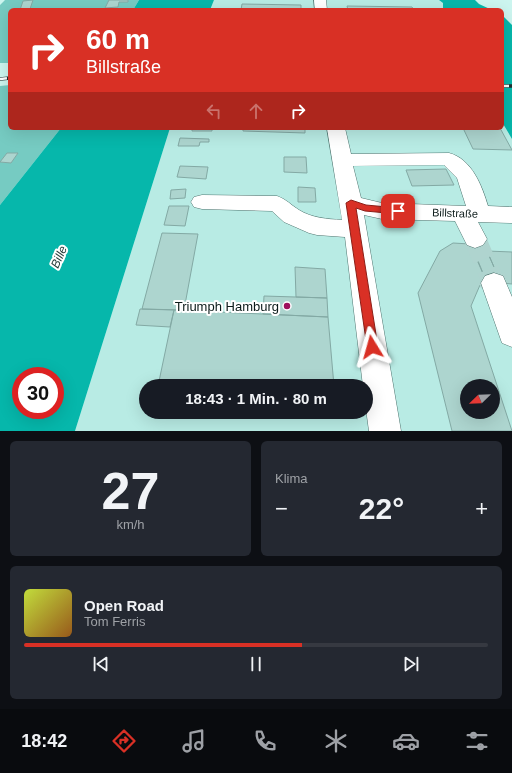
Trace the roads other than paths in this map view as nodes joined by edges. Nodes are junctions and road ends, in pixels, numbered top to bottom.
1 (336, 130) edge
2 (342, 160) junction
3 (202, 202) dead end
4 (351, 203) junction
5 (471, 214) junction
6 (512, 215) edge
7 (355, 228) junction
8 (475, 239) tunnel mouth
9 (494, 283) tunnel mouth
10 (512, 334) edge
11 (385, 431) edge

1 - 2 street
2 - 4 street
2 - 5 street
3 - 7 street
4 - 5 street, Billstraße
4 - 7 street
5 - 6 street, Billstraße
5 - 8 street
7 - 11 street
9 - 10 street

